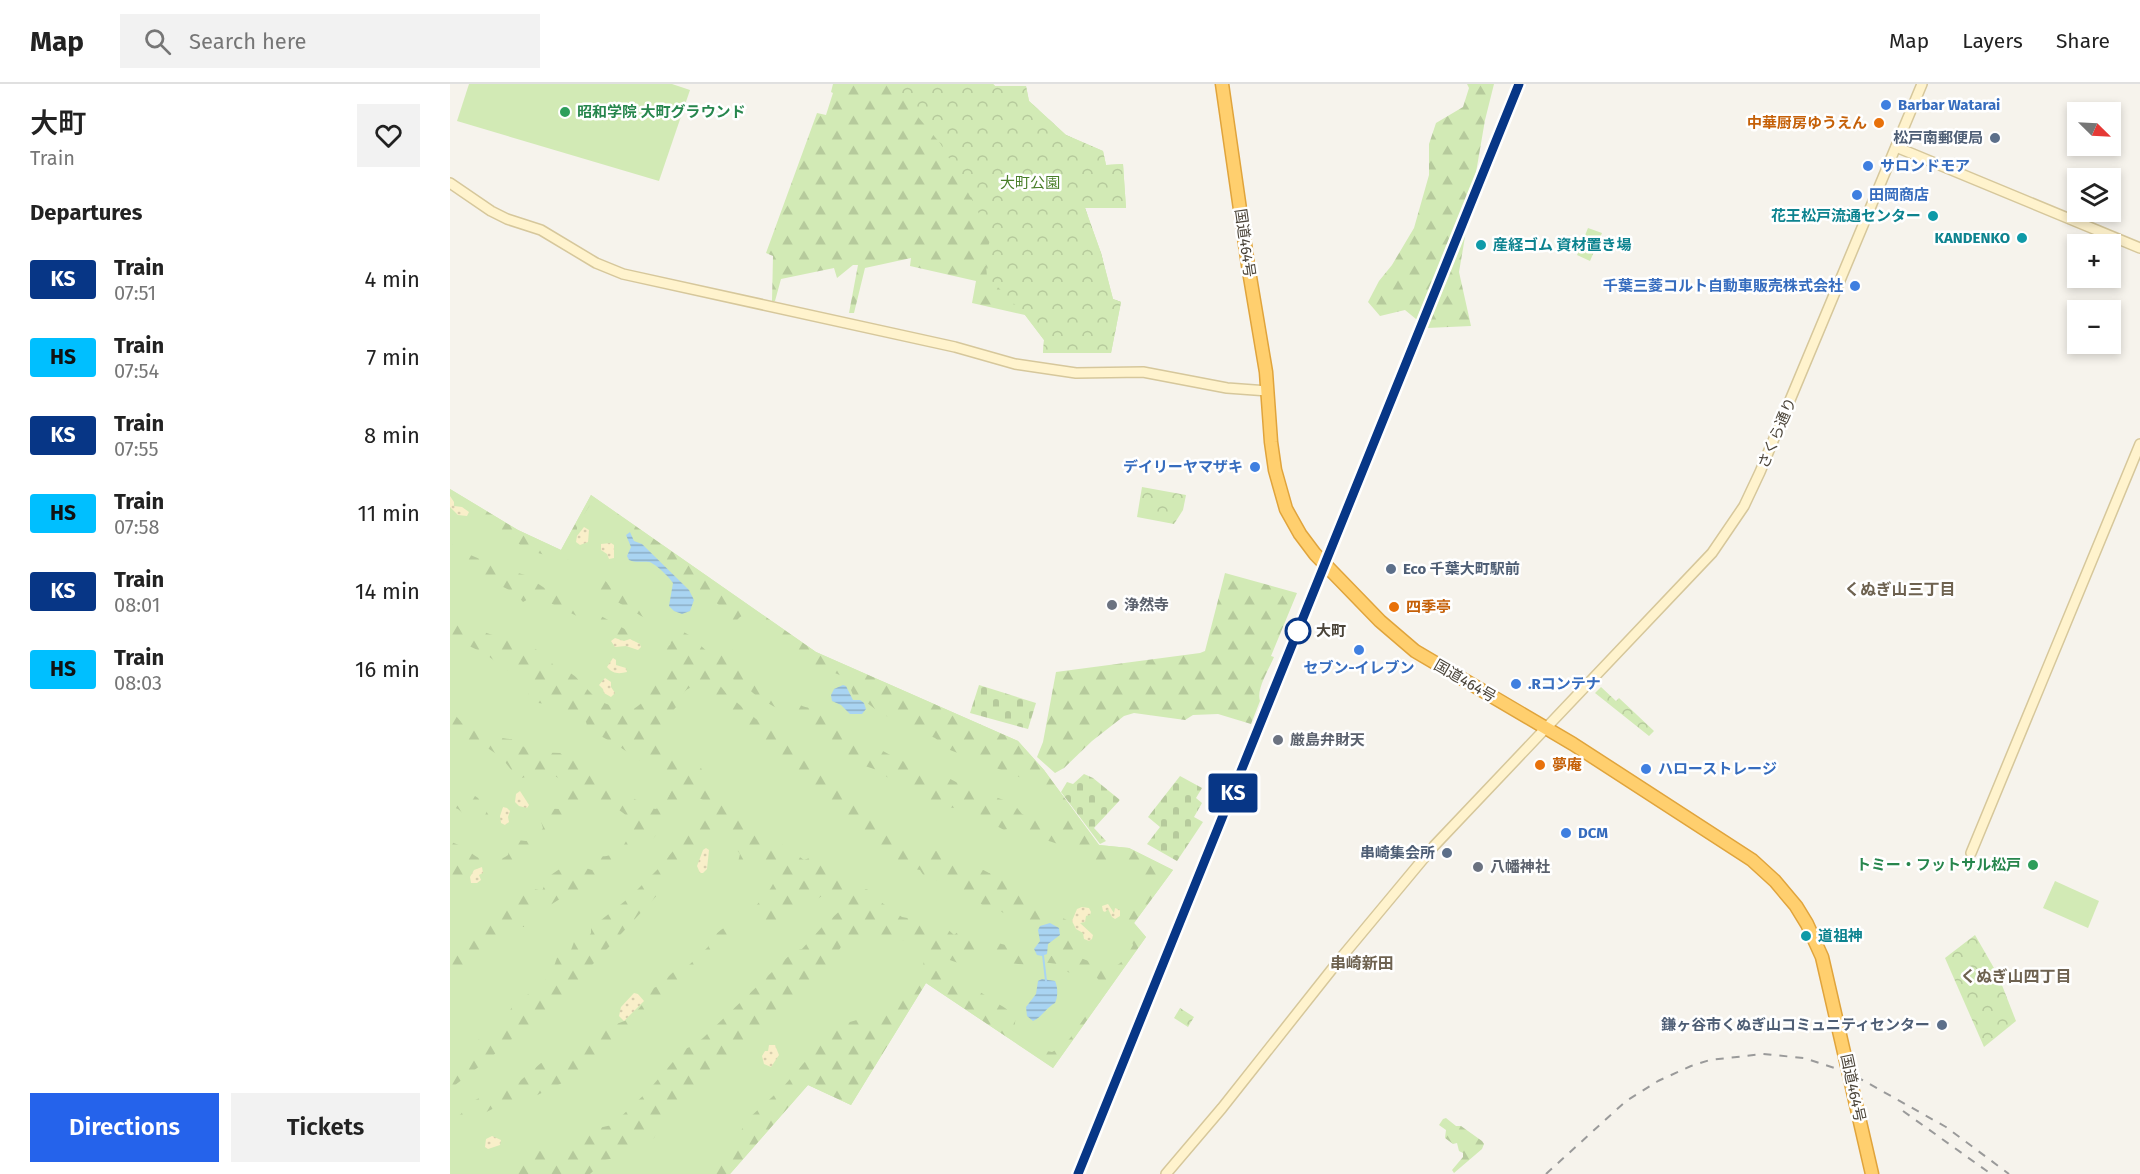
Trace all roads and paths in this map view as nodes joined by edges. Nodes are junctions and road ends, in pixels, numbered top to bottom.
1 (1222, 84) edge
2 (1922, 84) edge
3 (1896, 147) junction
4 (450, 183) edge
5 (2140, 248) edge
6 (1268, 391) junction
7 (2140, 444) edge
8 (1546, 728) junction
9 (1971, 853) dead end
10 (1166, 1174) edge
11 (1872, 1174) edge

1 - 6 highway, 国道464号
2 - 3 street, さくら通り
3 - 5 street
3 - 8 street, さくら通り
4 - 6 street
6 - 8 highway, 国道464号
7 - 9 street
8 - 10 street, さくら通り
8 - 11 highway, 国道464号

